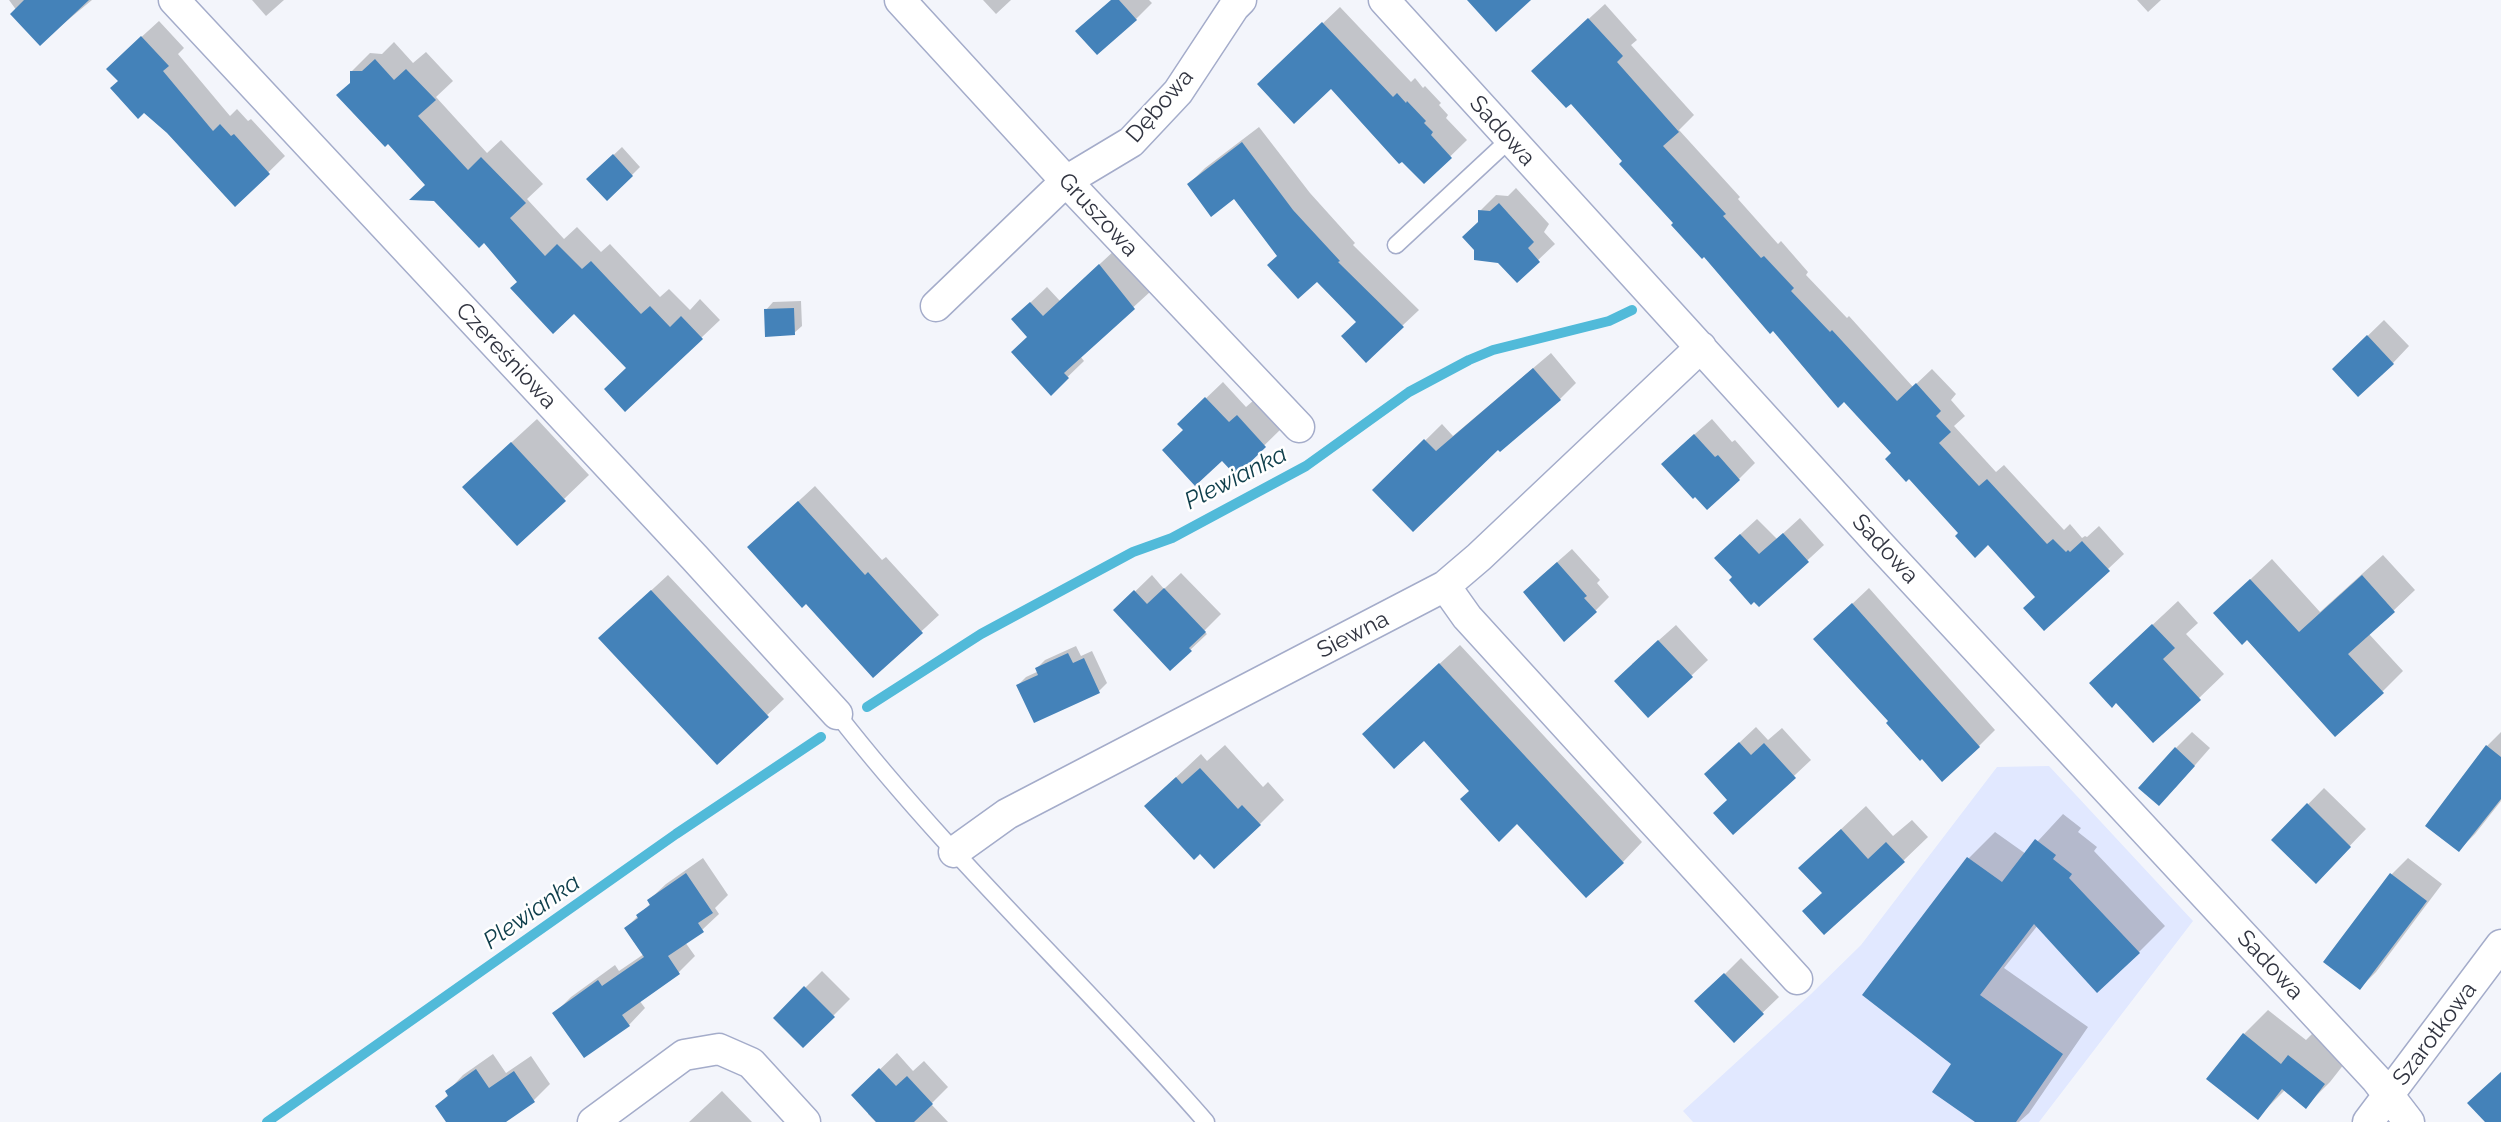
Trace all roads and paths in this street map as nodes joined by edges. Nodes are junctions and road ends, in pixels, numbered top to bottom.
1 (174, 0) edge
2 (900, 0) edge
3 (1241, 0) edge
4 (1384, 0) edge
5 (1510, 139) junction
6 (1066, 181) junction
7 (1396, 246) dead end
8 (936, 306) dead end
9 (1701, 347) junction
10 (1299, 427) dead end
11 (1445, 586) junction
12 (837, 714) joint
13 (954, 852) junction
14 (2501, 945) edge
15 (1797, 979) dead end
16 (2388, 1096) junction
17 (593, 1122) edge
18 (805, 1122) edge
19 (1206, 1122) edge
20 (2368, 1122) edge
21 (2409, 1122) edge

1 - 12 street, Czereśniowa
2 - 6 street, Gruszowa
3 - 6 street, Dębowa
4 - 5 street, Sadowa
5 - 7 lane
5 - 9 street, Sadowa
6 - 8 street, Dębowa
6 - 10 street, Gruszowa
9 - 11 street, Siewna
9 - 16 street, Sadowa
11 - 13 street, Siewna
11 - 15 street
12 - 13 lane
13 - 19 lane
14 - 16 street, Szarotkowa
16 - 20 street, Szarotkowa
16 - 21 street, Sadowa
17 - 18 street

